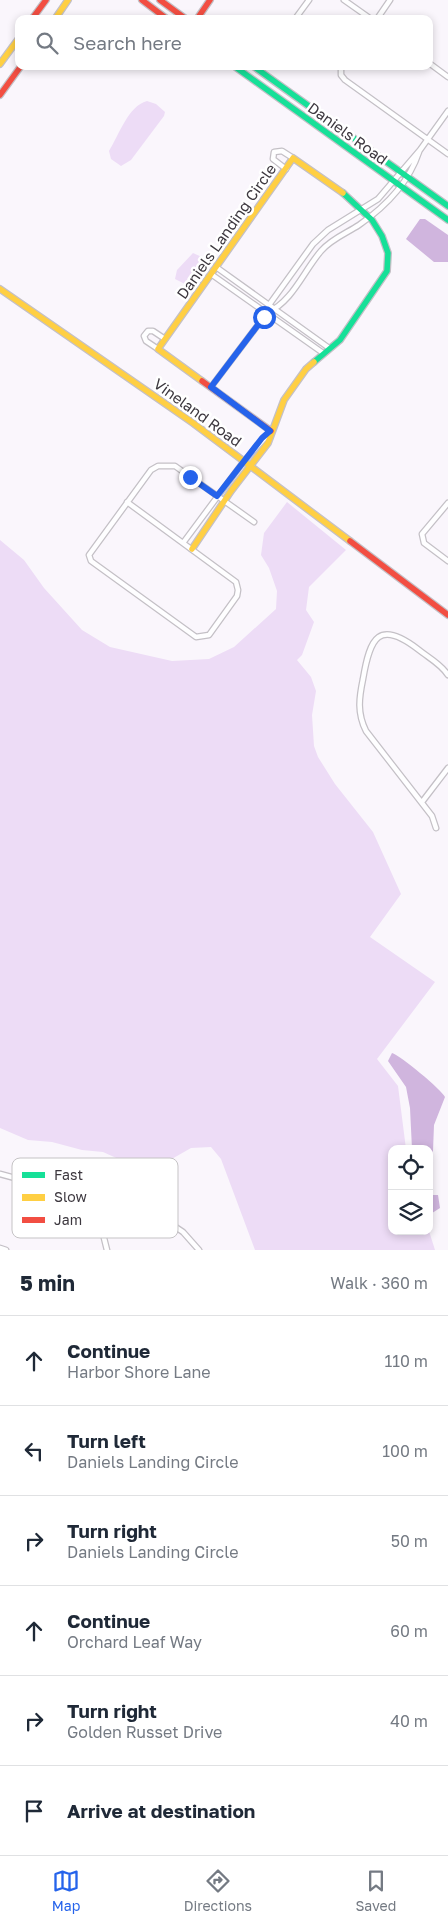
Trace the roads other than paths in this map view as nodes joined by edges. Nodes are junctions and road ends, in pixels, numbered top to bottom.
1 (46, 0) edge
2 (68, 0) edge
3 (142, 0) edge
4 (160, 0) edge
5 (210, 0) edge
6 (309, 0) edge
7 (344, 0) edge
8 (390, 0) edge
9 (35, 15) edge
10 (58, 15) edge
11 (163, 15) edge
12 (181, 15) edge
13 (200, 15) edge
14 (298, 15) edge
15 (365, 15) edge
16 (380, 15) edge
17 (15, 43) edge
18 (0, 64) edge
19 (433, 66) edge
20 (18, 70) edge
21 (240, 70) edge
22 (259, 70) edge
23 (341, 70) edge
24 (448, 78) edge
25 (0, 95) edge
26 (448, 111) edge
27 (428, 139) junction
28 (420, 150) junction
29 (448, 154) edge
30 (294, 158) junction
31 (286, 169) junction
32 (401, 172) junction
33 (407, 176) junction
34 (394, 181) junction
35 (401, 186) junction
36 (378, 199) junction
37 (384, 205) junction
38 (448, 206) edge
39 (363, 210) junction
40 (370, 217) junction
41 (448, 220) edge
42 (216, 267) junction
43 (211, 274) junction
44 (0, 289) edge
45 (269, 304) junction
46 (275, 309) junction
47 (267, 313) junction
48 (165, 339) junction
49 (329, 348) junction
50 (158, 349) junction
51 (323, 353) junction
52 (211, 387) junction
53 (270, 431) junction
54 (258, 443) junction
55 (265, 447) junction
56 (244, 461) junction
57 (250, 466) junction
58 (228, 483) junction
59 (234, 487) junction
60 (217, 496) junction
61 (127, 502) junction
62 (225, 502) junction
63 (448, 503) edge
64 (254, 522) dead end
65 (183, 543) junction
66 (192, 549) junction
67 (448, 561) edge
68 (448, 615) edge
69 (448, 662) edge
70 (443, 668) junction
71 (448, 675) edge
72 (448, 768) edge
73 (422, 802) junction
74 (436, 828) dead end
75 (178, 1229) edge
76 (0, 1248) edge
77 (6, 1250) edge
78 (199, 1250) edge

1 - 9 main road
2 - 10 main road
3 - 11 main road
4 - 12 main road
5 - 13 main road
6 - 14 street
7 - 15 street
8 - 16 street
17 - 18 main road
19 - 24 street
20 - 25 main road
21 - 34 main road, Daniels Road
22 - 32 main road, Daniels Road
23 - 27 street
26 - 27 street
27 - 28 street
27 - 29 street
28 - 32 street
28 - 33 street
30 - 31 main road, Daniels Landing Circle
30 - 31 street
30 - 39 main road, Daniels Landing Circle
31 - 42 main road, Daniels Landing Circle
32 - 33 main road, Daniels Road
32 - 34 street
33 - 35 street
33 - 38 main road, Daniels Road
34 - 35 main road, Daniels Road
34 - 36 street
35 - 37 street
35 - 41 main road, Daniels Road
36 - 37 street
36 - 39 street
37 - 40 street
39 - 40 main road, Daniels Landing Circle
39 - 45 street
40 - 46 street
40 - 49 main road, Daniels Landing Circle
42 - 43 main road, Daniels Landing Circle
42 - 45 street
43 - 47 street
43 - 48 main road, Daniels Landing Circle
44 - 56 main road, Vineland Road
45 - 46 street
45 - 47 street
46 - 47 street
46 - 49 street
47 - 51 street
47 - 52 street
48 - 50 main road, Daniels Landing Circle
48 - 50 street
49 - 51 main road, Daniels Landing Circle
50 - 52 main road
51 - 53 main road, Daniels Landing Circle
52 - 53 main road
53 - 54 street, Daniels Landing Circle
53 - 55 main road, Daniels Landing Circle
54 - 55 street
54 - 56 street, Daniels Landing Circle
55 - 57 main road, Daniels Landing Circle
56 - 57 main road, Vineland Road
56 - 58 street, Daniels Landing Circle
57 - 59 main road, Daniels Landing Circle
57 - 68 main road, Vineland Road
58 - 59 street
58 - 60 street, Daniels Landing Circle
59 - 62 main road, Daniels Landing Circle
60 - 61 street
60 - 62 street
60 - 65 street, Daniels Landing Circle
61 - 65 street
61 - 66 street
62 - 64 street
62 - 66 main road, Daniels Landing Circle
63 - 67 street
65 - 66 street
69 - 70 street
70 - 71 street
70 - 73 street
72 - 73 street
73 - 74 street
75 - 78 street
76 - 77 street

